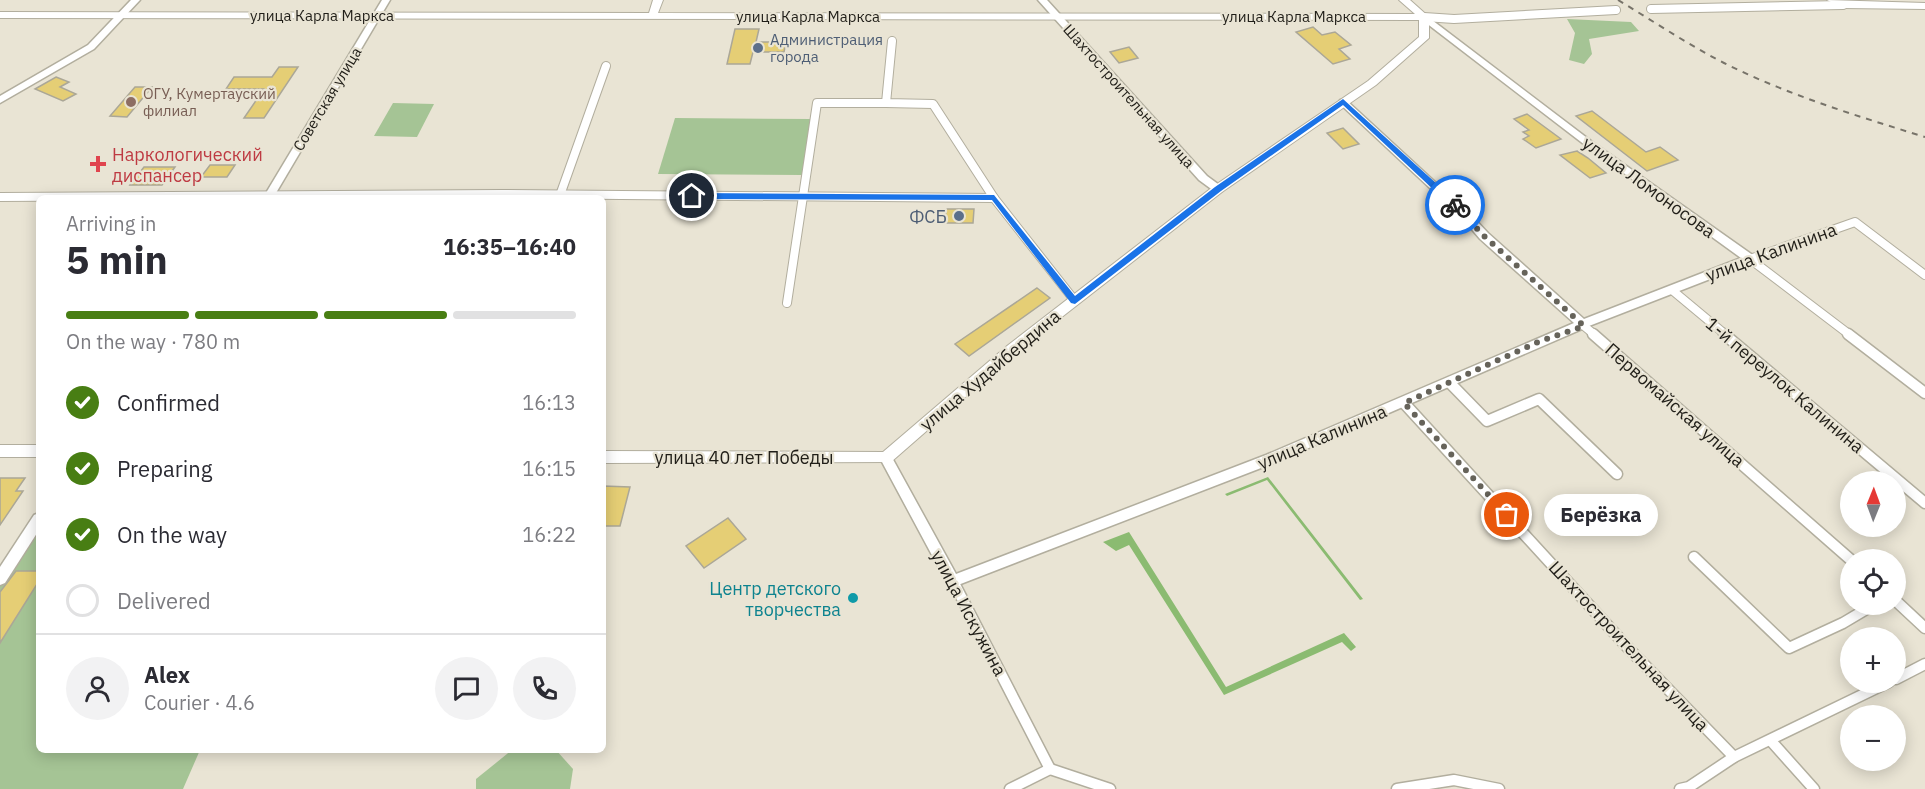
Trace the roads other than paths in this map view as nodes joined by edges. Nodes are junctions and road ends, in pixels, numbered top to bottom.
1 (136, 0) edge
2 (386, 0) edge
3 (658, 0) edge
4 (1042, 0) edge
5 (1404, 0) edge
6 (1832, 0) edge
7 (1843, 5) junction
8 (1925, 6) edge
9 (1651, 9) dead end
10 (1616, 10) dead end
11 (0, 15) edge
12 (123, 15) junction
13 (653, 15) junction
14 (377, 16) junction
15 (1057, 16) junction
16 (1424, 17) junction
17 (892, 41) dead end
18 (606, 66) dead end
19 (0, 100) edge
20 (1343, 102) junction
21 (886, 103) junction
22 (1218, 189) junction
23 (269, 195) edge
24 (465, 195) edge
25 (521, 195) edge
26 (561, 195) edge
27 (802, 196) junction
28 (0, 197) edge
29 (36, 197) edge
30 (606, 197) edge
31 (994, 198) junction
32 (1750, 259) junction
33 (1925, 275) edge
34 (1672, 290) junction
35 (1075, 301) junction
36 (787, 303) dead end
37 (1584, 326) junction
38 (1450, 383) junction
39 (1925, 393) edge
40 (1404, 403) junction
41 (0, 451) edge
42 (36, 451) edge
43 (606, 457) edge
44 (886, 458) junction
45 (1617, 474) dead end
46 (1925, 503) edge
47 (36, 524) edge
48 (1840, 550) edge
49 (1694, 557) dead end
50 (0, 579) edge
51 (953, 581) junction
52 (1906, 610) edge
53 (1856, 615) edge
54 (1925, 628) edge
55 (1925, 664) edge
56 (1906, 674) edge
57 (1867, 693) edge
58 (1771, 741) junction
59 (1734, 757) junction
60 (1050, 769) junction
61 (1010, 789) edge
62 (1110, 789) edge
63 (1397, 789) edge
64 (1499, 789) edge
65 (1680, 789) edge
66 (1814, 789) edge

1 - 12 street
2 - 14 street, Советская улица
3 - 13 main road
4 - 15 street, Шахтостроительная улица
5 - 16 main road, улица Ломоносова
6 - 7 main road
7 - 8 main road
7 - 9 street
10 - 16 street, улица Карла Маркса
11 - 12 main road, улица Карла Маркса
12 - 14 main road, улица Карла Маркса
12 - 19 street
13 - 14 main road, улица Карла Маркса
13 - 15 main road, улица Карла Маркса
14 - 23 street, Советская улица
15 - 16 main road, улица Карла Маркса
15 - 22 street, Шахтостроительная улица
16 - 20 main road, улица Худайбердина
16 - 32 street, улица Ломоносова
17 - 21 street
18 - 26 street
20 - 22 main road, улица Худайбердина
20 - 37 street, Первомайская улица
21 - 27 street
21 - 31 street
22 - 35 main road, улица Худайбердина
24 - 25 street
27 - 30 street
27 - 31 street
27 - 36 street
28 - 29 street
31 - 35 street
32 - 33 street, улица Калинина
32 - 34 street, улица Калинина
32 - 39 street, улица Ломоносова
34 - 37 street, улица Калинина
34 - 46 street, 1-й переулок Калинина
35 - 44 main road, улица Худайбердина
37 - 38 street, улица Калинина
37 - 48 street, Первомайская улица
38 - 40 street, улица Калинина
38 - 45 street
40 - 51 street, улица Калинина
40 - 59 street, Шахтостроительная улица
41 - 42 main road
43 - 44 main road, улица 40 лет Победы
44 - 51 street, улица Искужина
47 - 50 street
49 - 53 street
51 - 60 street, улица Искужина
52 - 54 street
55 - 56 street
57 - 58 street
58 - 59 street
58 - 66 street
59 - 65 street
60 - 61 street
60 - 62 street
63 - 64 street

